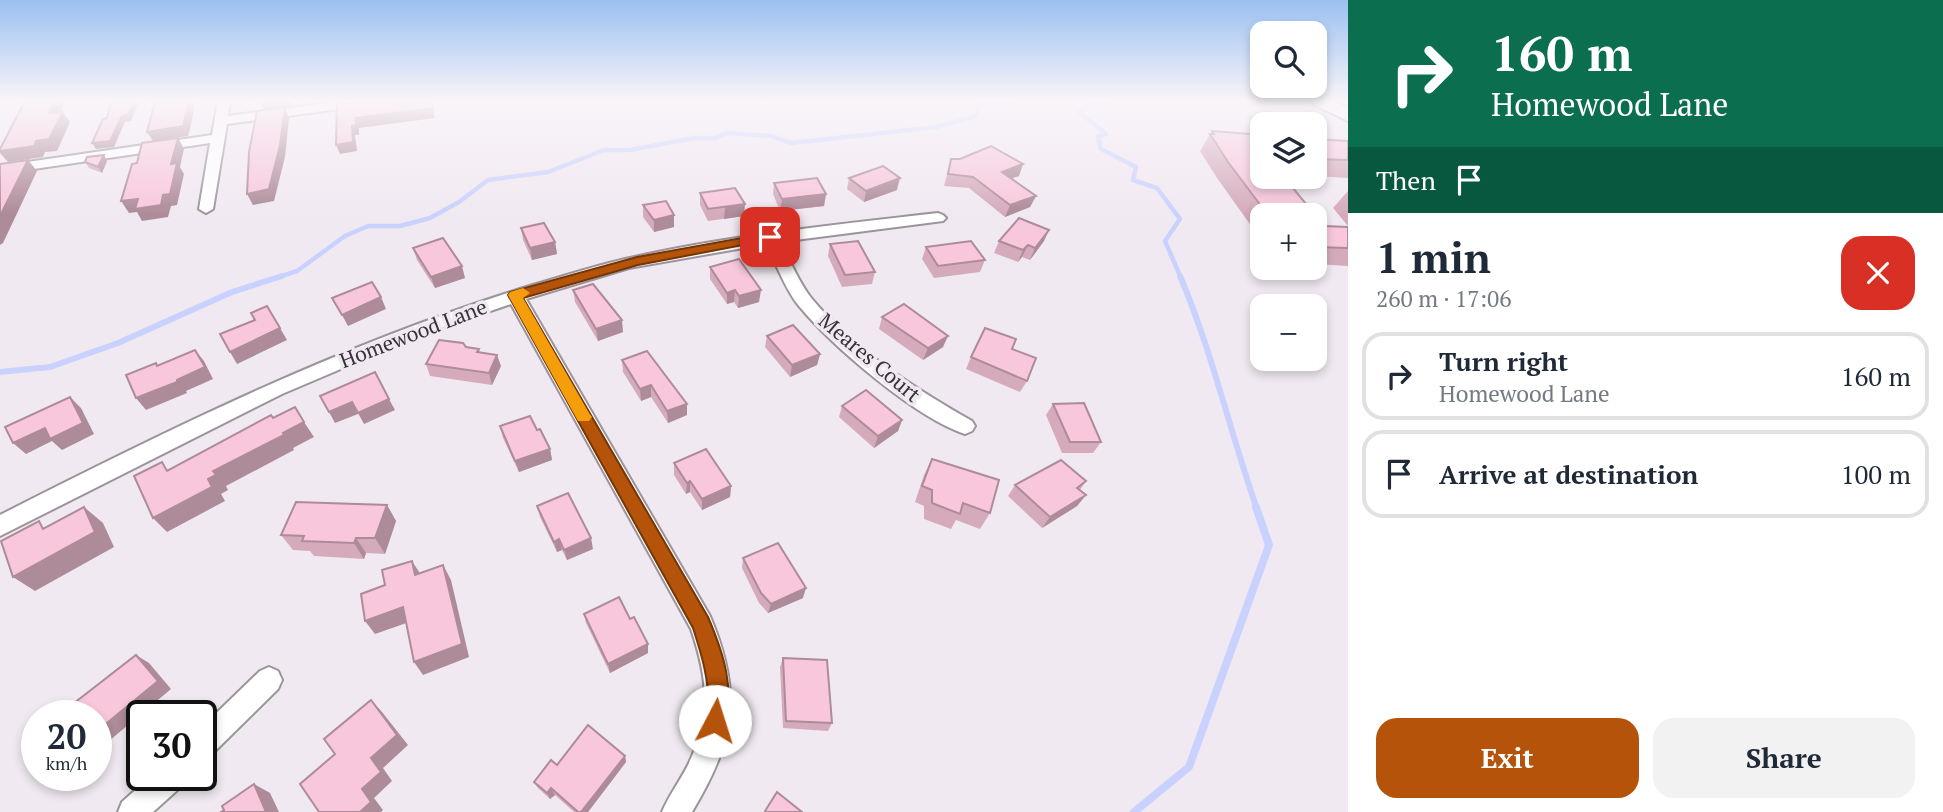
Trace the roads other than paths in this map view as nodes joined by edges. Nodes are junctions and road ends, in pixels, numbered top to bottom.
1 (217, 138) edge
2 (211, 139) edge
3 (0, 170) edge
4 (206, 209) dead end
5 (938, 218) dead end
6 (770, 237) junction
7 (515, 295) junction
8 (965, 426) dead end
9 (0, 526) edge
10 (268, 680) dead end
11 (217, 731) edge
12 (155, 791) edge
13 (132, 812) edge
14 (676, 812) edge

1 - 4 street
2 - 3 street
5 - 6 street, Homewood Lane
6 - 7 street, Homewood Lane
6 - 8 street, Meares Court
7 - 9 street, Homewood Lane
7 - 14 street
10 - 11 street
12 - 13 street

